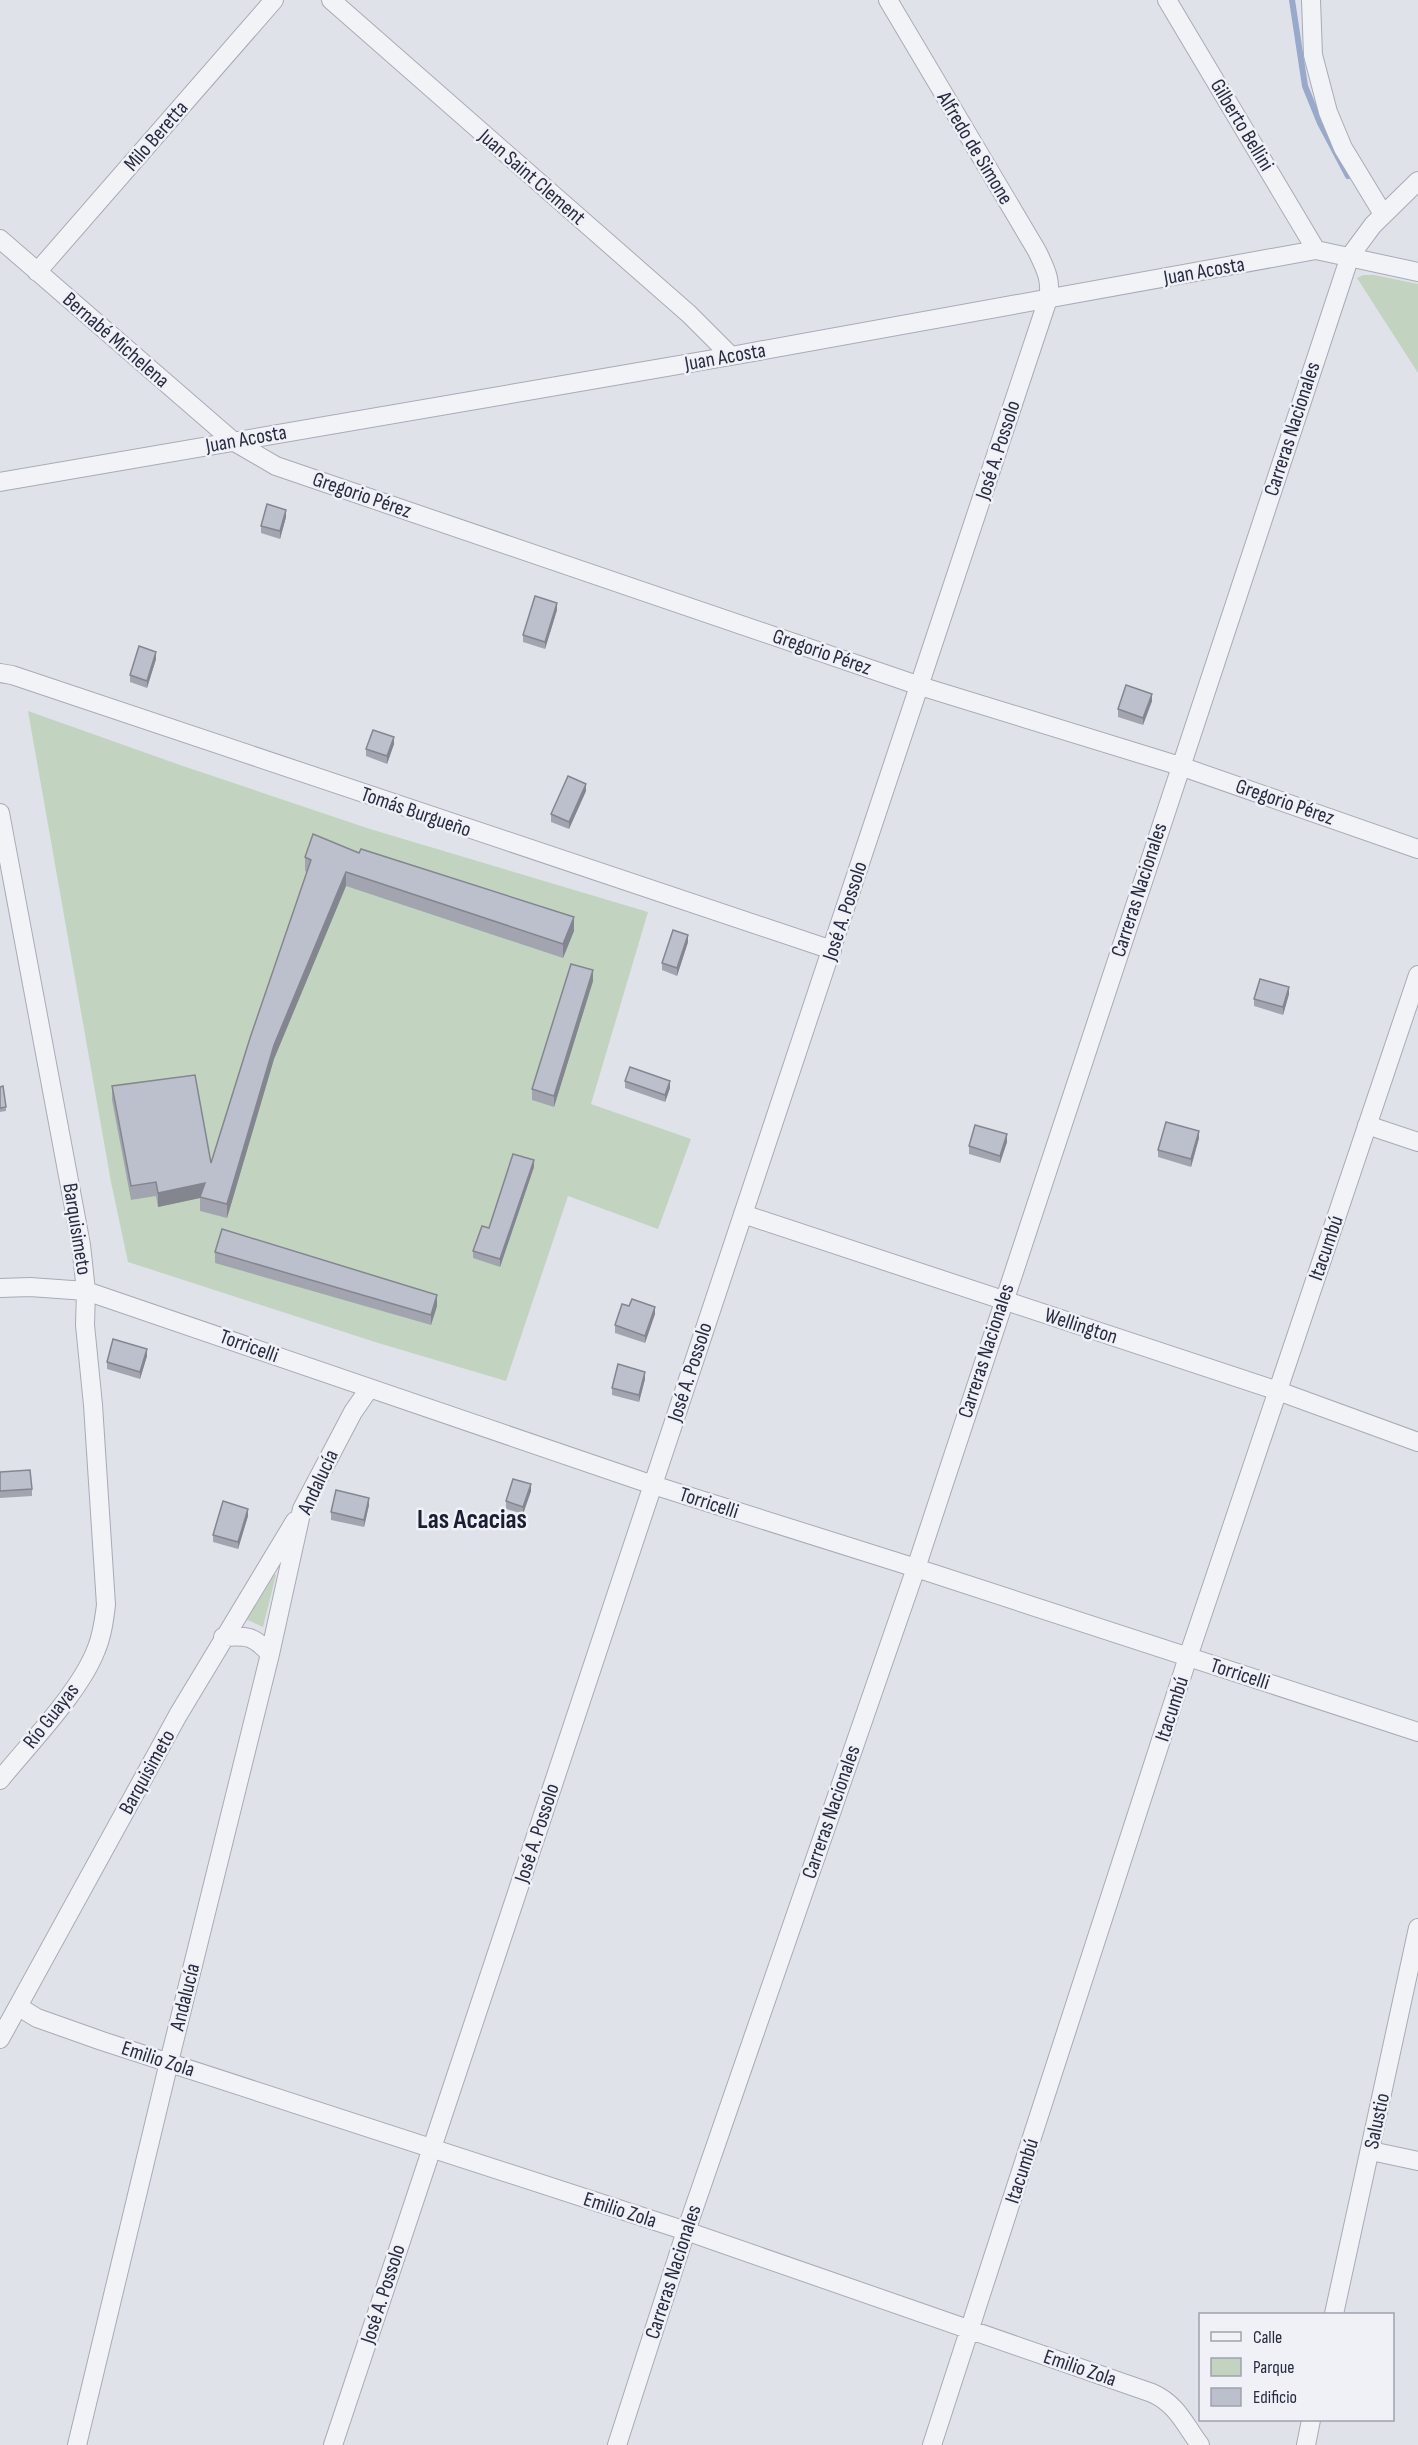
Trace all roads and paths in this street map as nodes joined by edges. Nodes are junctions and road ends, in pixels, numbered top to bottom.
1 (274, 0) edge
2 (331, 0) edge
3 (888, 0) edge
4 (1167, 0) edge
5 (1311, 0) edge
6 (1418, 181) edge
7 (1383, 214) junction
8 (0, 239) edge
9 (1316, 250) junction
10 (1350, 256) junction
11 (38, 272) junction
12 (1418, 272) edge
13 (1048, 299) junction
14 (731, 356) junction
15 (233, 441) junction
16 (0, 482) edge
17 (0, 673) edge
18 (920, 686) junction
19 (1180, 766) junction
20 (0, 813) edge
21 (1418, 849) edge
22 (832, 950) junction
23 (1418, 975) edge
24 (1367, 1125) junction
25 (1418, 1143) edge
26 (743, 1214) junction
27 (0, 1288) edge
28 (86, 1291) junction
29 (1003, 1299) junction
30 (369, 1389) junction
31 (1278, 1391) junction
32 (1418, 1442) edge
33 (653, 1485) junction
34 (302, 1509) junction
35 (915, 1568) junction
36 (223, 1636) junction
37 (97, 1650) joint
38 (270, 1654) junction
39 (1188, 1657) junction
40 (1418, 1732) edge
41 (0, 1780) edge
42 (1418, 1928) edge
43 (19, 2007) junction
44 (0, 2039) edge
45 (169, 2062) junction
46 (432, 2148) junction
47 (1371, 2151) junction
48 (1418, 2161) edge
49 (686, 2231) junction
50 (1334, 2313) edge
51 (970, 2329) junction
52 (1311, 2421) edge
53 (77, 2445) edge
54 (333, 2445) edge
55 (617, 2445) edge
56 (932, 2445) edge
57 (1200, 2445) edge
58 (1306, 2445) edge

1 - 11 street, Milo Beretta
2 - 14 street, Juan Saint Clement
3 - 13 street, Alfredo de Simone
4 - 9 street, Gilberto Bellini
5 - 7 street
6 - 7 street
7 - 10 street
8 - 11 street, Bernabé Michelena
9 - 10 street, Juan Acosta
9 - 13 street, Juan Acosta
10 - 12 street, Juan Acosta
10 - 19 street, Carreras Nacionales
11 - 15 street, Bernabé Michelena
13 - 14 street, Juan Acosta
13 - 18 street, José A. Possolo
14 - 15 street, Juan Acosta
15 - 16 street, Juan Acosta
15 - 18 street, Gregorio Pérez
17 - 22 street, Tomás Burgueño
18 - 19 street, Gregorio Pérez
18 - 22 street, José A. Possolo
19 - 21 street, Gregorio Pérez
19 - 29 street, Carreras Nacionales
20 - 28 street, Barquisimeto
22 - 26 street, José A. Possolo
23 - 24 street, Itacumbú
24 - 25 street
24 - 31 street, Itacumbú
26 - 29 street, Wellington
26 - 33 street, José A. Possolo
27 - 28 street, Torricelli
28 - 30 street, Torricelli
28 - 37 street, Barquisimeto
29 - 31 street, Wellington
29 - 35 street, Carreras Nacionales
30 - 33 street, Torricelli
30 - 34 street, Andalucía
31 - 32 street, Wellington
31 - 39 street, Itacumbú
33 - 35 street, Torricelli
33 - 46 street, José A. Possolo
34 - 36 street, Barquisimeto
34 - 38 street, Andalucía
35 - 39 street, Torricelli
35 - 49 street, Carreras Nacionales
36 - 38 street
36 - 43 street, Barquisimeto
37 - 41 street, Río Guayas
38 - 45 street, Andalucía
39 - 40 street, Torricelli
39 - 51 street, Itacumbú
42 - 47 street, Salustio
43 - 44 street, Barquisimeto
43 - 45 street, Emilio Zola
45 - 46 street, Emilio Zola
45 - 53 street, Andalucía
46 - 49 street, Emilio Zola
46 - 54 street, José A. Possolo
47 - 48 street
47 - 50 street, Salustio
49 - 51 street, Emilio Zola
49 - 55 street, Carreras Nacionales
51 - 56 street, Itacumbú
51 - 57 street, Emilio Zola
52 - 58 street

